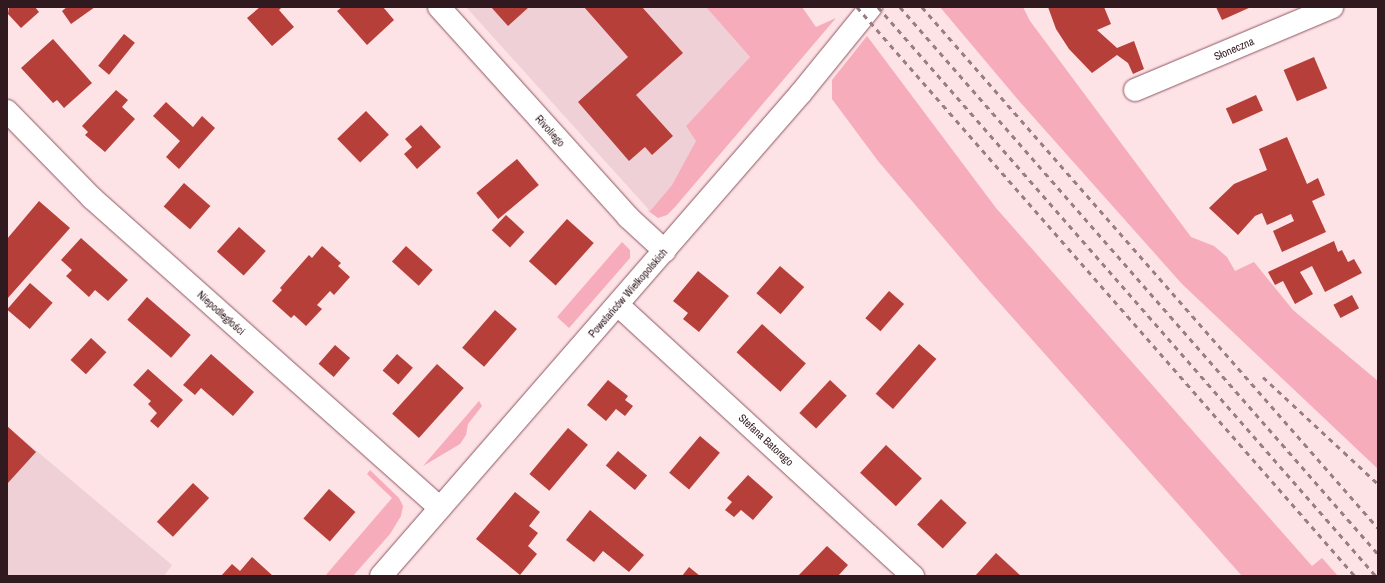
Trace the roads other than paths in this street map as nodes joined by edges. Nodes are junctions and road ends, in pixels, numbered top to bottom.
1 (439, 7) edge
2 (871, 7) edge
3 (1332, 7) edge
4 (1135, 90) dead end
5 (7, 111) edge
6 (665, 251) junction
7 (618, 305) junction
8 (440, 508) junction
9 (381, 576) edge
10 (913, 576) edge

1 - 6 street, Rivoliego
2 - 6 street, Powstańców Wielkopolskich
3 - 4 street, Słoneczna
5 - 8 street, Niepodległości
6 - 7 street, Powstańców Wielkopolskich
7 - 8 street, Powstańców Wielkopolskich
7 - 10 street, Stefana Batorego
8 - 9 street, Powstańców Wielkopolskich

